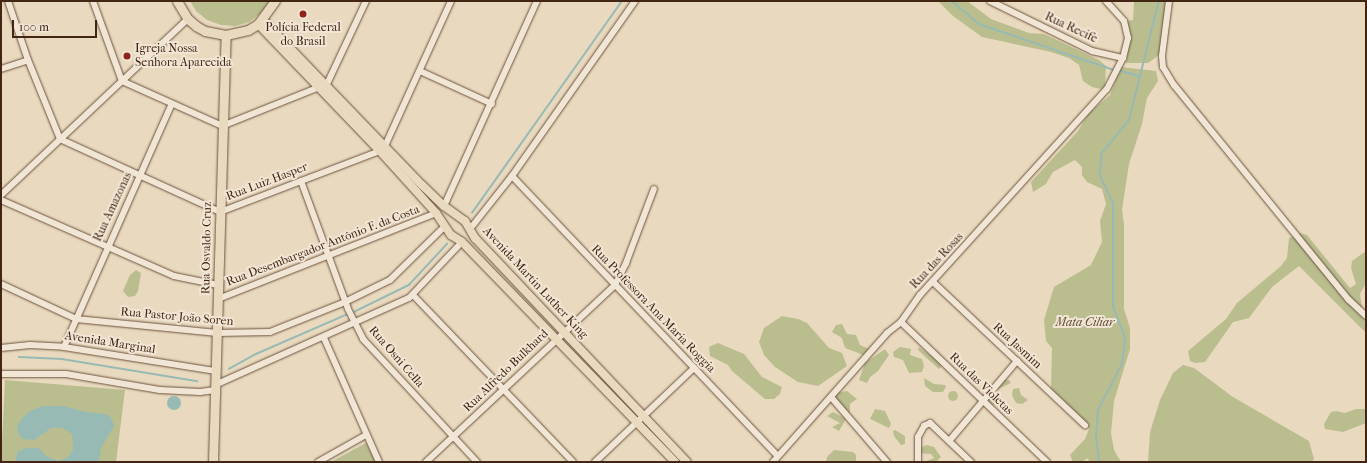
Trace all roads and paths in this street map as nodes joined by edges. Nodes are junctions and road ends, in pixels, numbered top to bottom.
1 (8, 1) edge
2 (93, 1) edge
3 (177, 1) edge
4 (275, 1) edge
5 (366, 1) edge
6 (450, 1) edge
7 (537, 1) edge
8 (635, 1) edge
9 (990, 1) edge
10 (1106, 1) edge
11 (1169, 1) edge
12 (188, 19) junction
13 (261, 22) junction
14 (226, 35) junction
15 (1123, 58) junction
16 (28, 60) junction
17 (1, 69) edge
18 (420, 71) junction
19 (122, 81) junction
20 (325, 86) junction
21 (492, 104) junction
22 (171, 105) junction
23 (222, 126) junction
24 (60, 139) junction
25 (382, 148) junction
26 (140, 176) junction
27 (512, 176) junction
28 (301, 181) junction
29 (419, 188) junction
30 (654, 189) dead end
31 (1, 194) edge
32 (1, 200) edge
33 (444, 206) junction
34 (220, 212) junction
35 (436, 213) junction
36 (456, 216) junction
37 (445, 226) junction
38 (470, 229) junction
39 (462, 242) junction
40 (106, 249) junction
41 (328, 256) junction
42 (514, 279) junction
43 (933, 282) junction
44 (1, 284) edge
45 (218, 285) junction
46 (615, 285) junction
47 (506, 287) junction
48 (413, 295) junction
49 (218, 298) junction
50 (345, 302) junction
51 (1366, 316) edge
52 (76, 319) junction
53 (353, 322) junction
54 (901, 322) junction
55 (563, 331) junction
56 (217, 333) junction
57 (324, 338) junction
58 (556, 338) junction
59 (64, 347) junction
60 (1, 348) edge
61 (1017, 361) junction
62 (694, 368) junction
63 (216, 371) junction
64 (1, 374) edge
65 (215, 387) junction
66 (504, 390) junction
67 (831, 397) junction
68 (983, 401) junction
69 (644, 415) junction
70 (637, 422) junction
71 (1085, 425) dead end
72 (366, 435) junction
73 (453, 436) junction
74 (950, 440) junction
75 (778, 456) junction
76 (213, 462) edge
77 (318, 462) edge
78 (379, 462) edge
79 (426, 462) edge
80 (477, 462) edge
81 (573, 462) edge
82 (595, 462) edge
83 (675, 462) edge
84 (688, 462) edge
85 (773, 462) edge
86 (886, 462) edge
87 (918, 462) edge
88 (971, 462) edge
89 (1047, 462) edge

1 - 16 street
2 - 19 street
3 - 12 highway
4 - 13 highway
5 - 20 street
6 - 18 street
7 - 21 street
8 - 27 street
9 - 15 street, Rua Recife
10 - 15 street, Rua das Rosas
11 - 51 street
12 - 14 highway
12 - 19 street
13 - 14 highway
13 - 20 main road, Avenida Martin Luther King
14 - 23 highway, Rua Osvaldo Cruz
15 - 43 street, Rua das Rosas
16 - 17 street
16 - 24 street
18 - 21 street
18 - 25 street
19 - 22 street
19 - 24 street
20 - 23 street
20 - 25 main road, Avenida Martin Luther King
21 - 33 street
22 - 23 street
22 - 26 street, Rua Amazonas
23 - 34 highway, Rua Osvaldo Cruz
24 - 26 street, Rua Luiz Hasper
24 - 31 street
25 - 28 street, Rua Luiz Hasper
25 - 29 main road, Avenida Martin Luther King
26 - 34 street, Rua Luiz Hasper
26 - 40 street, Rua Amazonas
27 - 38 street
27 - 46 street, Rua Professora Ana Maria Roggia
28 - 34 street, Rua Luiz Hasper
28 - 41 street, Rua Osni Cella
29 - 33 main road, Avenida Martin Luther King
29 - 35 main road, Avenida Martin Luther King
30 - 46 street, Rua Alfredo Bulkhard
32 - 40 street, Rua Desembargador Antônio F. da Costa
33 - 36 main road, Avenida Martin Luther King
34 - 45 highway, Rua Osvaldo Cruz
35 - 37 main road, Avenida Martin Luther King
35 - 41 street, Rua Desembargador Antônio F. da Costa
36 - 37 main road
36 - 38 main road, Avenida Martin Luther King
37 - 39 main road, Avenida Martin Luther King
37 - 50 street, Rua Pastor João Soren
38 - 39 main road
38 - 42 main road, Avenida Martin Luther King
39 - 47 main road, Avenida Martin Luther King
39 - 48 street
40 - 45 street, Rua Desembargador Antônio F. da Costa
40 - 52 street, Rua Amazonas
41 - 49 street, Rua Desembargador Antônio F. da Costa
41 - 50 street, Rua Osni Cella
42 - 47 main road
42 - 55 main road, Avenida Martin Luther King
43 - 54 street, Rua das Rosas
43 - 61 street, Rua Jasmim
44 - 52 street, Rua Pastor João Soren
45 - 49 highway, Rua Osvaldo Cruz
46 - 55 street, Rua Alfredo Bulkhard
46 - 62 street, Rua Professora Ana Maria Roggia
47 - 58 main road, Avenida Martin Luther King
48 - 53 street
48 - 66 street
49 - 56 highway, Rua Osvaldo Cruz
50 - 53 street, Rua Osni Cella
50 - 56 street, Rua Pastor João Soren
52 - 56 street, Rua Pastor João Soren
52 - 59 street, Rua Amazonas
53 - 57 street
53 - 73 street, Rua Osni Cella
54 - 67 street, Rua das Rosas
54 - 68 street, Rua das Violetas
55 - 58 street, Rua Alfredo Bulkhard
55 - 69 main road, Avenida Martin Luther King
56 - 63 highway, Rua Osvaldo Cruz
57 - 65 street
57 - 72 street
58 - 66 street, Rua Alfredo Bulkhard
58 - 70 main road, Avenida Martin Luther King
59 - 60 street, Avenida Marginal
59 - 63 street, Avenida Marginal
61 - 68 street
61 - 71 street, Rua Jasmim
62 - 69 street
62 - 75 street, Rua Professora Ana Maria Roggia
63 - 65 highway, Rua Osvaldo Cruz
64 - 65 street
65 - 76 highway, Rua Osvaldo Cruz
66 - 73 street, Rua Alfredo Bulkhard
66 - 81 street
67 - 75 street, Rua das Rosas
67 - 86 street
68 - 74 street
68 - 89 street, Rua das Violetas
69 - 70 street
69 - 84 main road, Avenida Martin Luther King
70 - 82 street
70 - 83 main road, Avenida Martin Luther King
72 - 77 street
72 - 78 street
73 - 79 street, Rua Alfredo Bulkhard
73 - 80 street, Rua Osni Cella
74 - 87 street
74 - 88 street
75 - 85 street, Rua das Rosas

